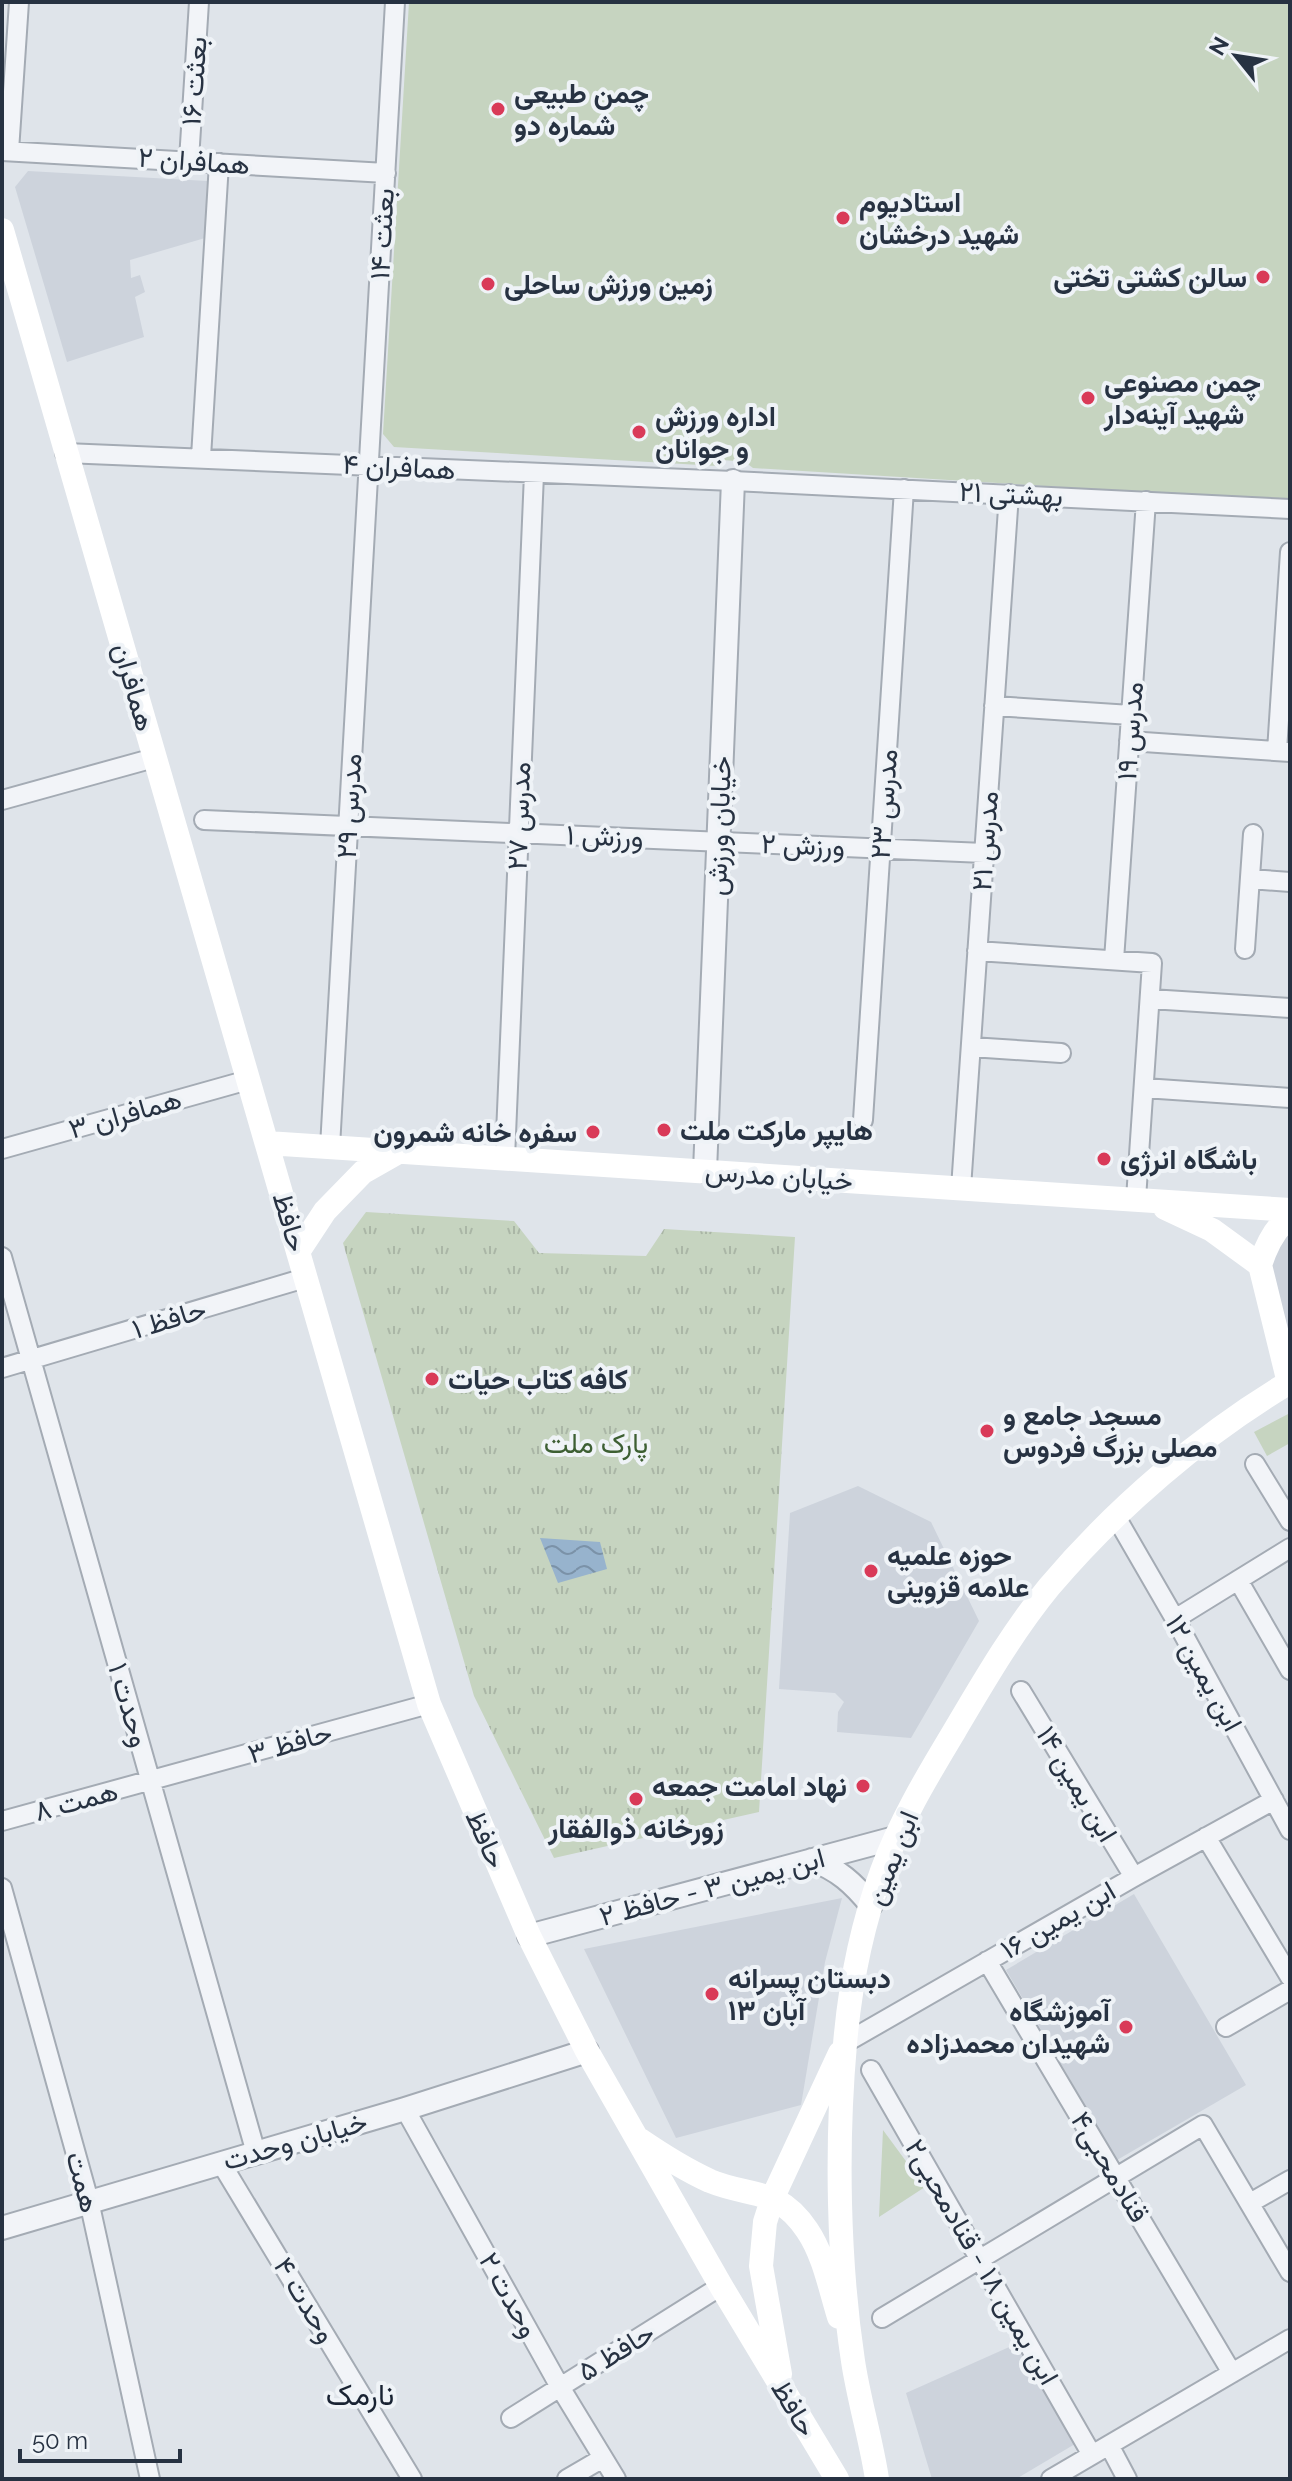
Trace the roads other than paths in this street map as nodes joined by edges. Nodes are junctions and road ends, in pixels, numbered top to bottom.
1 (19, 2) edge
2 (199, 2) edge
3 (395, 2) edge
4 (6, 151) edge
5 (189, 160) junction
6 (219, 163) junction
7 (386, 173) junction
8 (2, 230) edge
9 (65, 453) junction
10 (201, 457) junction
11 (369, 466) junction
12 (534, 474) junction
13 (733, 481) junction
14 (904, 489) junction
15 (1009, 494) junction
16 (1146, 501) junction
17 (1290, 509) edge
18 (1290, 552) edge
19 (994, 706) junction
20 (1131, 715) junction
21 (1129, 741) junction
22 (1283, 751) edge
23 (154, 758) junction
24 (2, 800) edge
25 (204, 820) dead end
26 (348, 826) junction
27 (518, 833) junction
28 (1253, 834) dead end
29 (718, 841) junction
30 (881, 848) junction
31 (984, 853) junction
32 (1250, 879) junction
33 (1290, 882) edge
34 (1245, 949) dead end
35 (977, 951) junction
36 (1114, 960) junction
37 (1150, 999) junction
38 (1290, 1008) edge
39 (971, 1047) junction
40 (1061, 1053) dead end
41 (248, 1080) junction
42 (1144, 1088) junction
43 (1290, 1098) edge
44 (863, 1120) dead end
45 (267, 1143) junction
46 (330, 1147) junction
47 (2, 1149) edge
48 (400, 1151) junction
49 (505, 1158) junction
50 (705, 1171) junction
51 (961, 1188) junction
52 (1136, 1199) junction
53 (1290, 1210) edge
54 (1290, 1216) edge
55 (298, 1252) junction
56 (2, 1257) edge
57 (1260, 1265) junction
58 (305, 1278) junction
59 (33, 1359) junction
60 (2, 1368) edge
61 (1290, 1383) edge
62 (1255, 1464) dead end
63 (1116, 1517) junction
64 (1290, 1521) edge
65 (1290, 1548) edge
66 (1238, 1580) junction
67 (1175, 1619) junction
68 (1290, 1670) edge
69 (1021, 1691) dead end
70 (429, 1704) junction
71 (151, 1782) junction
72 (1274, 1800) junction
73 (2, 1821) edge
74 (1289, 1825) edge
75 (1206, 1837) junction
76 (895, 1838) junction
77 (812, 1860) junction
78 (1134, 1877) junction
79 (2, 1888) edge
80 (871, 1905) junction
81 (529, 1936) junction
82 (987, 1961) junction
83 (1290, 1977) edge
84 (1290, 1990) edge
85 (1226, 2027) dead end
86 (845, 2043) junction
87 (587, 2051) junction
88 (871, 2070) dead end
89 (405, 2109) junction
90 (638, 2139) junction
91 (256, 2153) junction
92 (221, 2163) junction
93 (1116, 2177) junction
94 (1290, 2180) edge
95 (711, 2181) junction
96 (773, 2197) junction
97 (89, 2201) junction
98 (1250, 2203) junction
99 (681, 2218) junction
100 (2, 2228) edge
101 (981, 2258) junction
102 (1290, 2272) edge
103 (721, 2286) junction
104 (882, 2318) dead end
105 (1288, 2347) edge
106 (853, 2361) junction
107 (1232, 2373) junction
108 (560, 2387) junction
109 (783, 2390) junction
110 (511, 2418) dead end
111 (1109, 2445) junction
112 (1092, 2455) junction
113 (603, 2458) junction
114 (150, 2479) edge
115 (412, 2479) edge
116 (567, 2479) edge
117 (616, 2479) edge
118 (837, 2479) edge
119 (877, 2479) edge
120 (1051, 2479) edge
121 (1127, 2479) edge

1 - 4 street
2 - 5 street, بعثت ۱۶
3 - 7 street, بعثت ۱۴
4 - 5 street, همافران ۲
5 - 6 street, همافران ۲
6 - 7 street, همافران ۲
6 - 10 street
7 - 11 street, بعثت ۱۴
8 - 9 main road, همافران
9 - 10 street, همافران ۴
9 - 23 main road, همافران
10 - 11 street, همافران ۴
11 - 12 street, همافران ۴
11 - 26 street, مدرس ۲۹
12 - 13 street, همافران ۴
12 - 27 street, مدرس ۲۷
13 - 14 street, بهشتی ۲۱
13 - 29 street, خیابان ورزش
14 - 15 street, بهشتی ۲۱
14 - 30 street, مدرس ۲۳
15 - 16 street, بهشتی ۲۱
15 - 19 street, مدرس ۲۱
16 - 17 street, بهشتی ۲۱
16 - 20 street, مدرس ۱۹
18 - 22 street
19 - 20 street
19 - 31 street, مدرس ۲۱
20 - 21 street, مدرس ۱۹
21 - 22 street
21 - 36 street, مدرس ۱۹
23 - 24 street
23 - 41 main road, همافران
25 - 26 street, ورزش ۱
26 - 27 street, ورزش ۱
26 - 46 street, مدرس ۲۹
27 - 29 street, ورزش ۱
27 - 49 street, مدرس ۲۷
28 - 32 street
29 - 30 street, ورزش ۲
29 - 50 street, خیابان ورزش
30 - 31 street, ورزش ۲
30 - 44 street, مدرس ۲۳
31 - 35 street, مدرس ۲۱
32 - 33 street
32 - 34 street
35 - 36 street
35 - 39 street, مدرس ۲۱
36 - 37 street
37 - 38 street
37 - 42 street
39 - 40 street
39 - 51 street, مدرس ۲۱
41 - 45 main road, همافران
41 - 47 street, همافران ۳
42 - 43 street
42 - 52 street
45 - 46 main road, خیابان مدرس
45 - 55 main road, حافظ
46 - 48 main road, خیابان مدرس
48 - 49 main road, خیابان مدرس
48 - 55 main road
49 - 50 main road, خیابان مدرس
50 - 51 main road, خیابان مدرس
51 - 52 main road, خیابان مدرس
52 - 53 main road, خیابان مدرس
52 - 57 main road
54 - 57 main road
55 - 58 main road, حافظ
56 - 59 street, وحدت ۱
57 - 61 main road
58 - 59 street, حافظ ۱
58 - 70 main road, حافظ
59 - 60 street, حافظ ۱
59 - 71 street, وحدت ۱
61 - 63 main road, ابن یمین
62 - 64 street
63 - 67 street, ابن یمین ۱۲
63 - 76 main road, ابن یمین
65 - 66 street
66 - 67 street
66 - 68 street
67 - 72 street, ابن یمین ۱۲
69 - 78 street, ابن یمین ۱۴
70 - 71 street, حافظ ۳
70 - 81 main road, حافظ
71 - 73 street, همت ۸
71 - 91 street, وحدت ۱
72 - 74 street, ابن یمین ۱۲
72 - 75 street, ابن یمین ۱۶
75 - 78 street, ابن یمین ۱۶
75 - 83 street
76 - 77 street, ابن یمین ۳ - حافظ ۲
76 - 80 main road, ابن یمین
77 - 80 street
77 - 81 street, ابن یمین ۳ - حافظ ۲
78 - 82 street, ابن یمین ۱۶
79 - 97 street, همت
80 - 86 main road, ابن یمین
81 - 87 main road, حافظ
82 - 86 street, ابن یمین ۱۶
82 - 93 street, قنادمحبی۴
84 - 85 street
86 - 96 main road
86 - 106 main road, ابن یمین
87 - 89 street, خیابان وحدت
87 - 90 main road, حافظ
88 - 101 street, ابن یمین ۱۸ - قنادمحبی۲
89 - 91 street, خیابان وحدت
89 - 108 street, وحدت ۲
90 - 95 main road
90 - 99 main road, حافظ
91 - 92 street, خیابان وحدت
92 - 97 street, خیابان وحدت
92 - 115 street, وحدت ۴
93 - 98 street
93 - 101 street
93 - 107 street, قنادمحبی۴
94 - 98 street
95 - 96 main road
95 - 99 main road
96 - 106 main road
96 - 109 main road
97 - 100 street, خیابان وحدت
97 - 114 street, همت
98 - 102 street
99 - 103 main road, حافظ
101 - 104 street
101 - 112 street, ابن یمین ۱۸ - قنادمحبی۲
103 - 108 street, حافظ ۵
103 - 109 main road, حافظ
105 - 107 street
106 - 119 main road, ابن یمین
107 - 111 street
108 - 110 street, حافظ ۵
108 - 113 street, وحدت ۲
109 - 118 main road, حافظ
111 - 112 street
111 - 121 street
112 - 120 street
113 - 116 street
113 - 117 street, وحدت ۲

